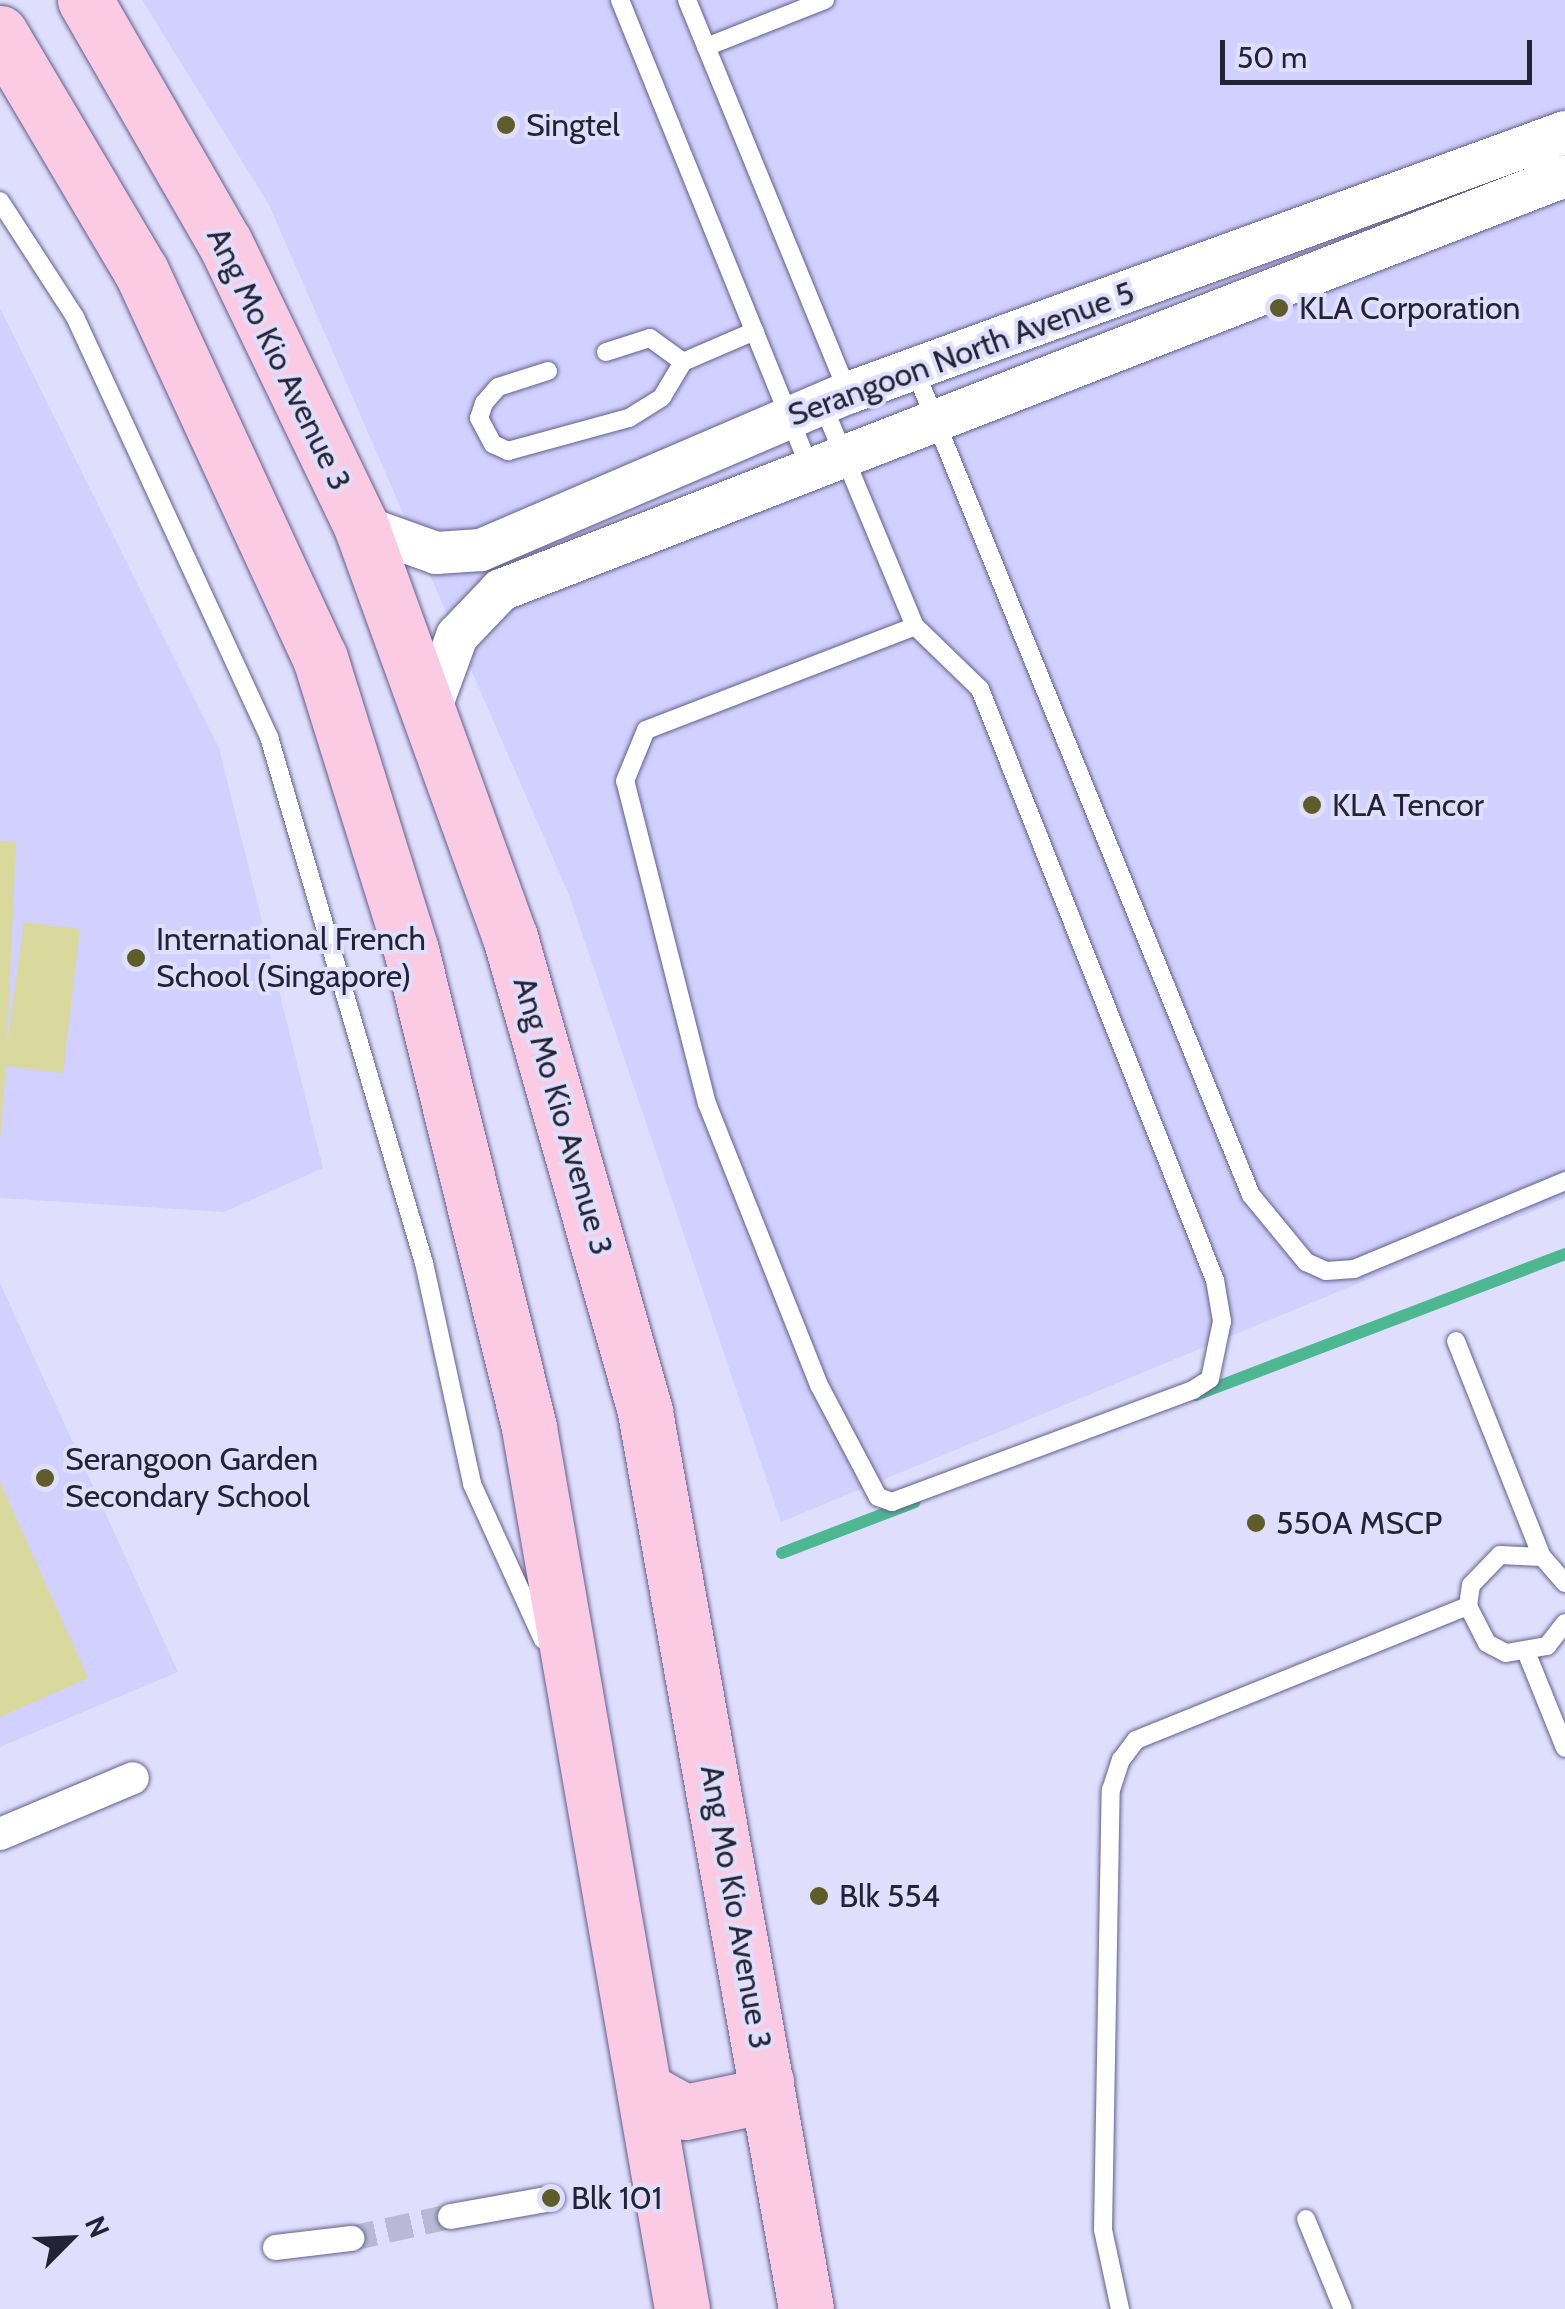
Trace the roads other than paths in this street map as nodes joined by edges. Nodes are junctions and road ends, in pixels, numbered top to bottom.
1 (85, 0) edge
2 (620, 0) edge
3 (686, 0) edge
4 (825, 0) edge
5 (0, 33) edge
6 (706, 46) junction
7 (1560, 163) edge
8 (0, 201) edge
9 (755, 331) junction
10 (606, 352) dead end
11 (683, 362) junction
12 (914, 368) junction
13 (548, 371) dead end
14 (820, 404) junction
15 (933, 418) junction
16 (827, 459) junction
17 (361, 526) junction
18 (915, 626) junction
19 (431, 707) junction
20 (1565, 1181) edge
21 (1456, 1341) dead end
22 (1542, 1557) junction
23 (1565, 1583) edge
24 (1468, 1606) junction
25 (1565, 1623) edge
26 (1527, 1654) junction
27 (585, 1731) junction
28 (1565, 1748) edge
29 (133, 1778) dead end
30 (0, 1834) edge
31 (766, 2082) junction
32 (647, 2091) junction
33 (551, 2198) dead end
34 (450, 2216) tunnel mouth
35 (1306, 2219) dead end
36 (351, 2238) tunnel mouth
37 (275, 2247) dead end
38 (682, 2309) edge
39 (806, 2309) edge
40 (1120, 2309) edge
41 (1343, 2309) edge

1 - 17 highway, Ang Mo Kio Avenue 3
2 - 9 lane
3 - 6 lane
4 - 6 lane
5 - 27 highway
6 - 14 lane
7 - 12 street, Serangoon North Avenue 5
7 - 15 street, Serangoon North Avenue 5
8 - 27 lane
9 - 11 lane
9 - 14 lane
10 - 11 lane
11 - 13 lane
12 - 14 street, Serangoon North Avenue 5
12 - 15 lane
14 - 16 lane
14 - 16 lane
14 - 17 street, Serangoon North Avenue 5
15 - 16 street, Serangoon North Avenue 5
15 - 20 lane
16 - 18 lane
16 - 19 street, Serangoon North Avenue 5
17 - 19 highway, Ang Mo Kio Avenue 3
18 - 18 lane
19 - 31 highway, Ang Mo Kio Avenue 3
21 - 22 lane
22 - 23 lane
22 - 24 lane
24 - 26 lane
24 - 40 lane
25 - 26 lane
26 - 28 lane
27 - 32 highway
29 - 30 street
31 - 32 highway
31 - 39 highway, Ang Mo Kio Avenue 3
32 - 38 highway
33 - 34 street
35 - 41 lane
36 - 37 street

